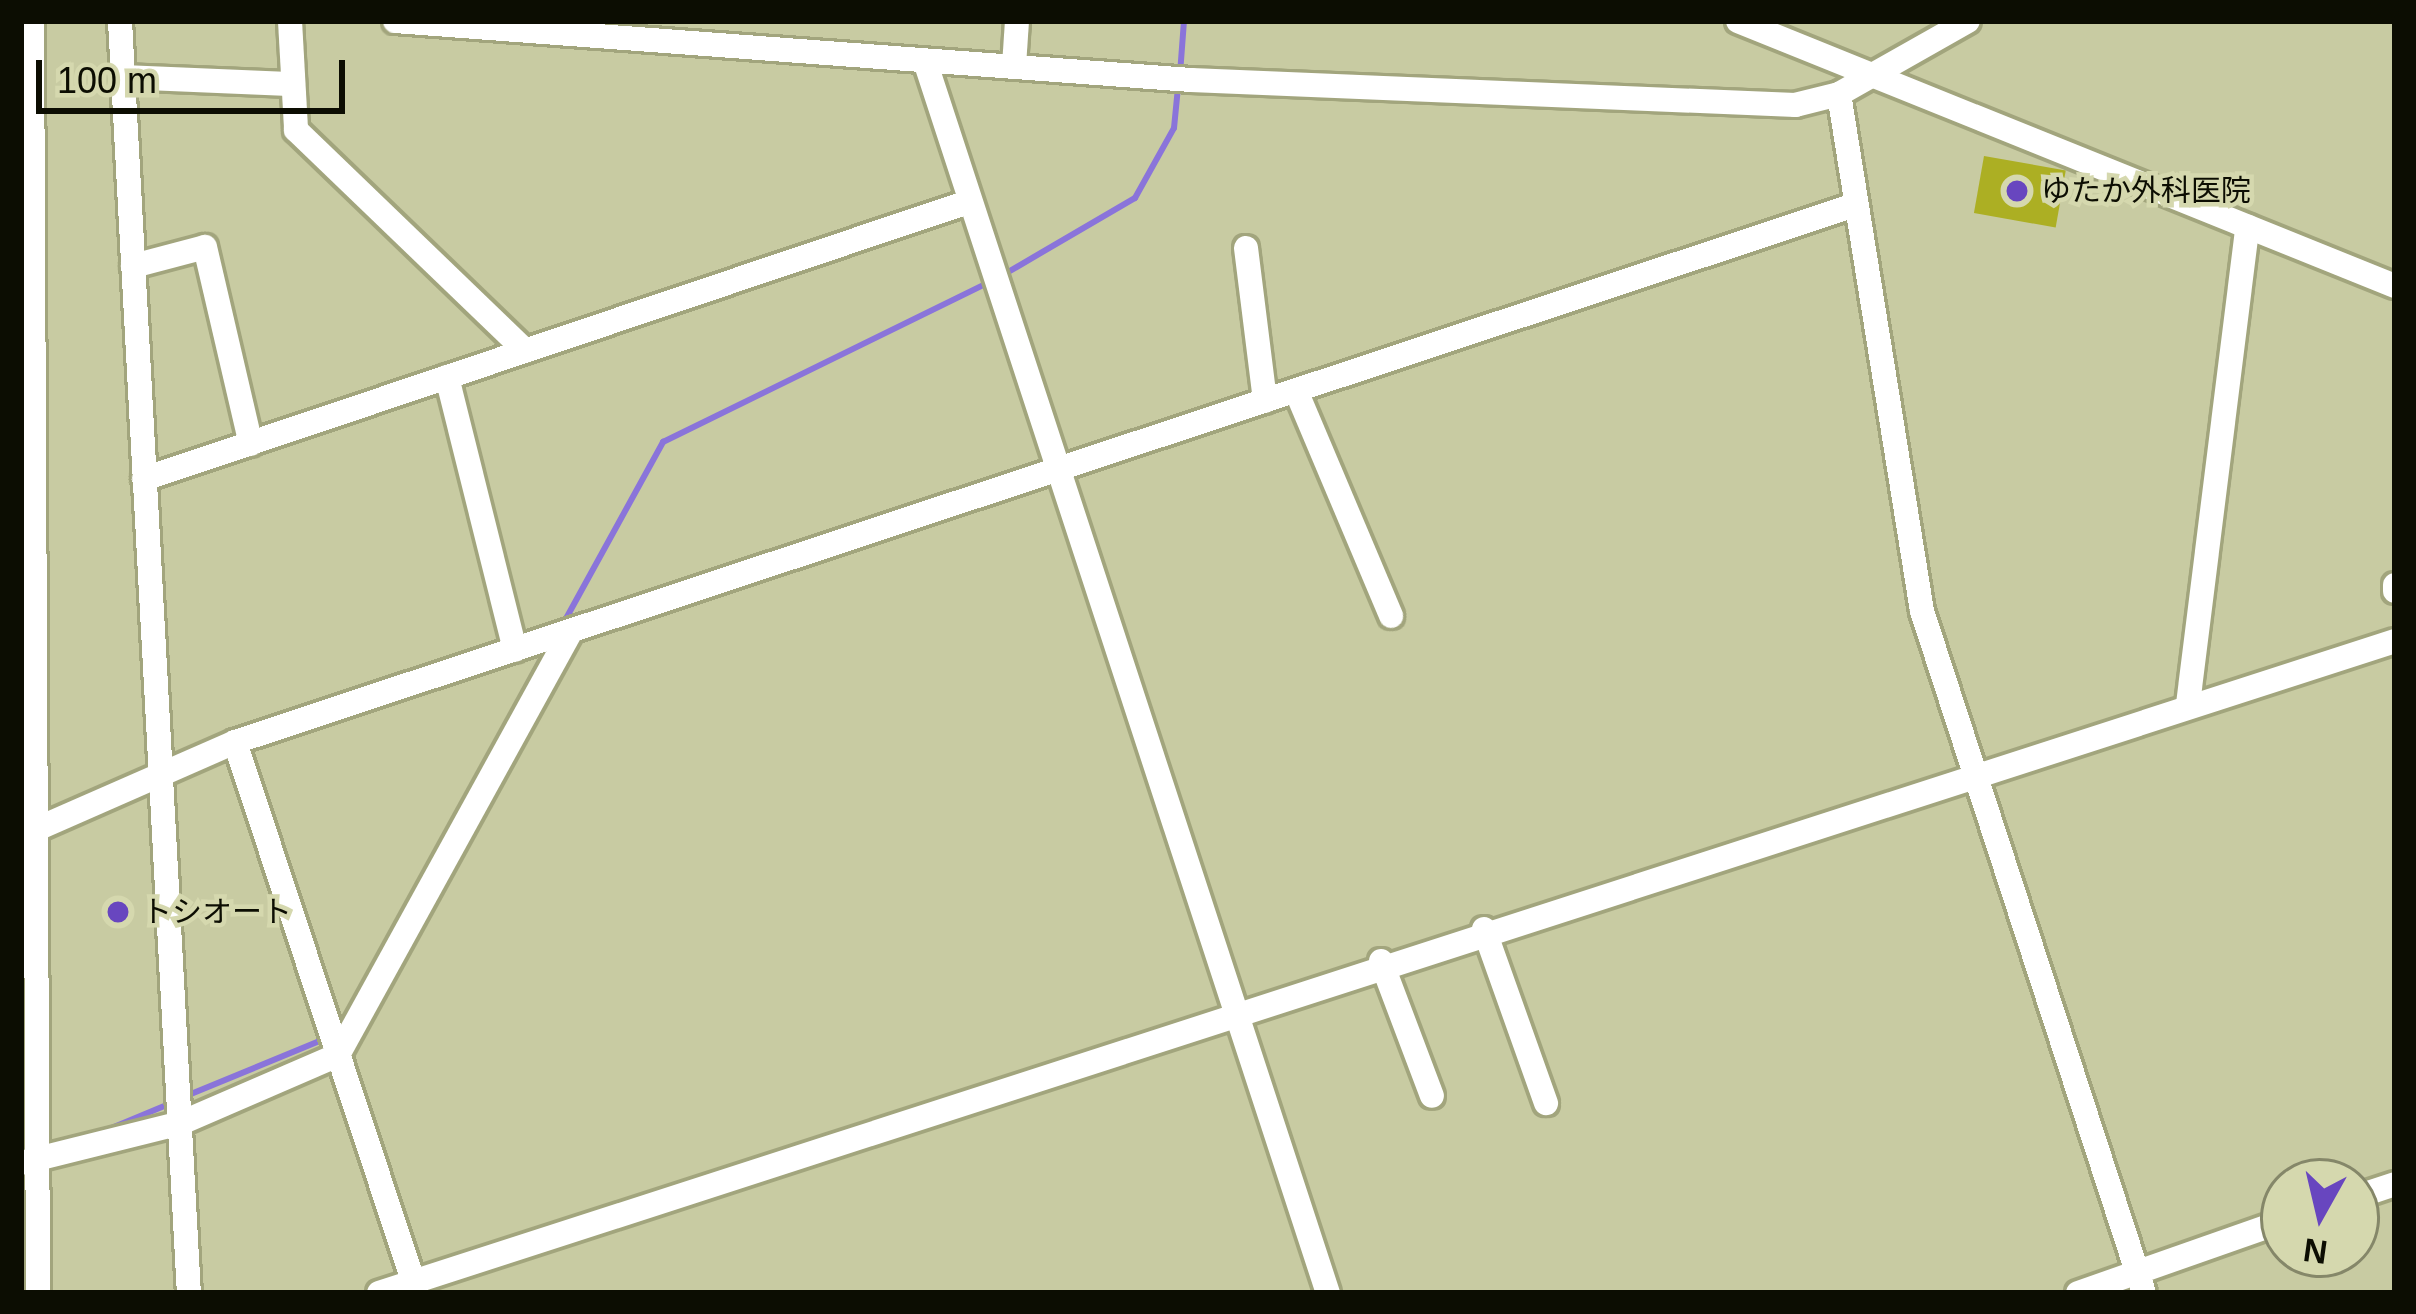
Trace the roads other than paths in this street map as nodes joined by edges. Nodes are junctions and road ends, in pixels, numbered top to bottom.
1 (32, 21) edge
2 (120, 21) edge
3 (290, 21) edge
4 (395, 21) edge
5 (1017, 21) edge
6 (1738, 21) edge
7 (1968, 21) edge
8 (925, 61) junction
9 (1014, 66) junction
10 (1865, 74) junction
11 (123, 77) junction
12 (289, 84) junction
13 (1839, 94) junction
14 (968, 202) junction
15 (1855, 205) junction
16 (2247, 227) junction
17 (1246, 248) dead end
18 (133, 266) junction
19 (2395, 286) edge
20 (525, 350) junction
21 (447, 377) junction
22 (1297, 393) junction
23 (1265, 401) junction
24 (251, 444) junction
25 (1060, 470) junction
26 (144, 479) junction
27 (1391, 616) dead end
28 (568, 634) junction
29 (2395, 641) edge
30 (525, 647) junction
31 (2188, 704) junction
32 (235, 742) junction
33 (162, 771) junction
34 (1971, 775) junction
35 (28, 837) edge
36 (1484, 929) junction
37 (1382, 961) junction
38 (1235, 1007) junction
39 (336, 1051) junction
40 (1432, 1096) dead end
41 (1546, 1102) dead end
42 (180, 1119) junction
43 (30, 1161) edge
44 (2260, 1231) edge
45 (2140, 1282) edge
46 (415, 1288) edge
47 (38, 1293) edge
48 (189, 1293) edge
49 (379, 1293) edge
50 (1328, 1293) edge
51 (2078, 1293) edge

1 - 35 street
2 - 11 street
3 - 12 street
4 - 8 street
5 - 9 street
6 - 10 street
7 - 10 street
8 - 9 street
8 - 14 street
9 - 13 street
10 - 13 street
10 - 16 street
11 - 12 street
11 - 18 street
12 - 20 street
13 - 15 street
14 - 20 street
14 - 25 street
15 - 22 street
15 - 34 street
16 - 19 street
16 - 31 street
17 - 23 street
18 - 24 street
18 - 26 street
20 - 21 street
21 - 24 street
21 - 30 street
22 - 23 street
22 - 27 street
23 - 25 street
24 - 26 street
25 - 28 street
25 - 38 street
26 - 33 street
28 - 30 street
28 - 39 street
29 - 31 street
30 - 32 street
31 - 34 street
32 - 33 street
32 - 39 street
33 - 35 street
33 - 42 street
34 - 36 street
34 - 45 street
35 - 43 street
36 - 37 street
36 - 41 street
37 - 38 street
37 - 40 street
38 - 46 street
38 - 50 street
39 - 42 street
39 - 46 street
42 - 43 street
42 - 48 street
43 - 47 street
44 - 45 street
45 - 51 street
46 - 49 street

